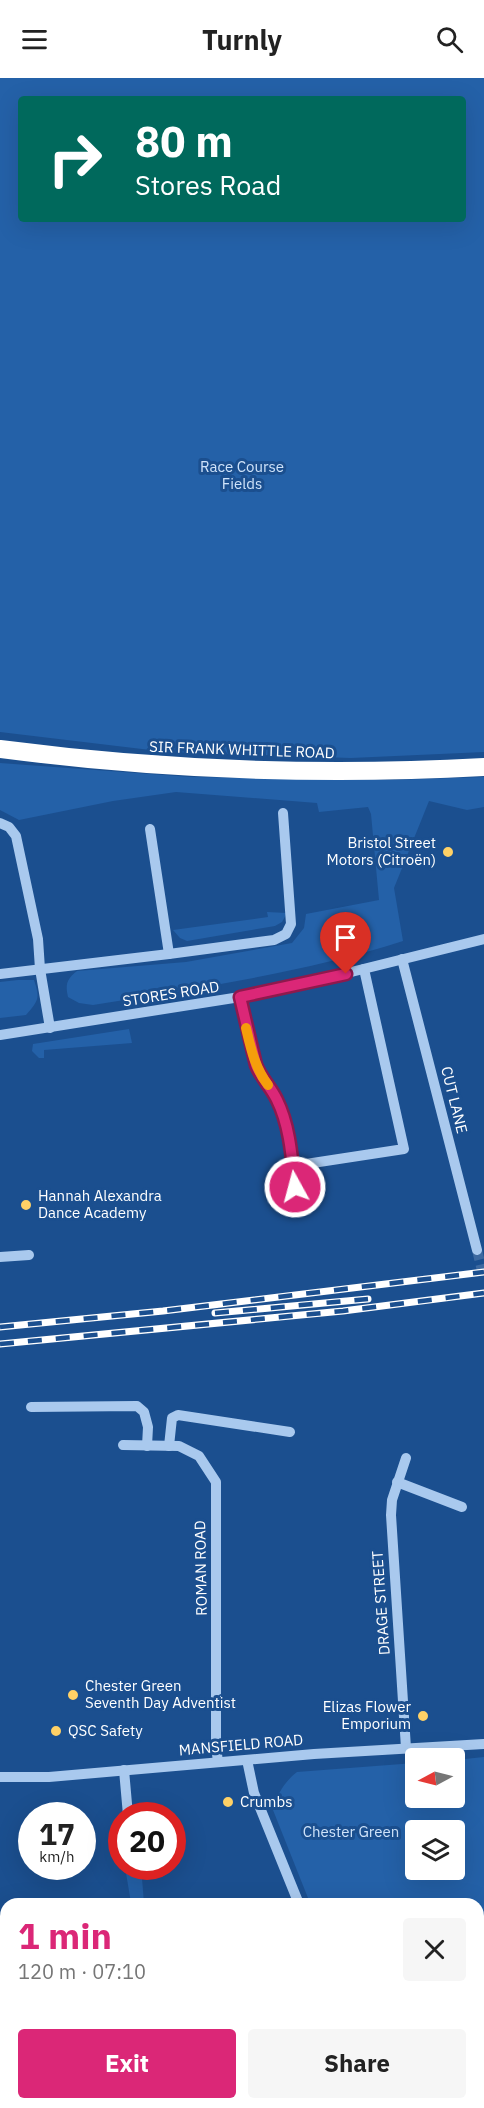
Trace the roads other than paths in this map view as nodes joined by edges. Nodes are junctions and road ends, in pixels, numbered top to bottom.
1 (0, 749) edge
2 (484, 767) edge
3 (283, 813) dead end
4 (0, 823) edge
5 (150, 829) dead end
6 (484, 939) edge
7 (170, 954) junction
8 (402, 958) junction
9 (40, 969) junction
10 (364, 969) junction
11 (0, 974) edge
12 (240, 997) junction
13 (50, 1028) junction
14 (0, 1035) edge
15 (293, 1166) junction
16 (295, 1187) dead end
17 (477, 1250) tunnel mouth
18 (29, 1255) dead end
19 (0, 1257) edge
20 (31, 1407) dead end
21 (290, 1432) dead end
22 (123, 1445) dead end
23 (147, 1446) junction
24 (169, 1446) junction
25 (406, 1458) dead end
26 (397, 1482) junction
27 (462, 1507) dead end
28 (484, 1744) edge
29 (405, 1748) edge
30 (406, 1748) joint
31 (246, 1760) junction
32 (218, 1762) junction
33 (124, 1770) junction
34 (0, 1777) edge
35 (127, 1802) edge
36 (297, 1898) edge

1 - 2 highway, SIR FRANK WHITTLE ROAD
3 - 7 street
4 - 9 street
5 - 7 street
6 - 8 street, STORES ROAD
7 - 9 street
8 - 10 street, STORES ROAD
8 - 17 street, CUT LANE
9 - 11 street
9 - 13 street
10 - 12 street, STORES ROAD
10 - 15 street
12 - 13 street, STORES ROAD
12 - 15 street
13 - 14 street, STORES ROAD
15 - 16 street
18 - 19 street
20 - 23 street
21 - 24 street
22 - 23 street, ROMAN ROAD
23 - 24 street, ROMAN ROAD
24 - 32 street, ROMAN ROAD
25 - 26 street, DRAGE STREET
26 - 27 street
26 - 30 street, DRAGE STREET
28 - 30 street, MANSFIELD ROAD
29 - 31 street, MANSFIELD ROAD
31 - 32 street, MANSFIELD ROAD
31 - 36 street
32 - 33 street, MANSFIELD ROAD
33 - 34 street, MANSFIELD ROAD
33 - 35 street

